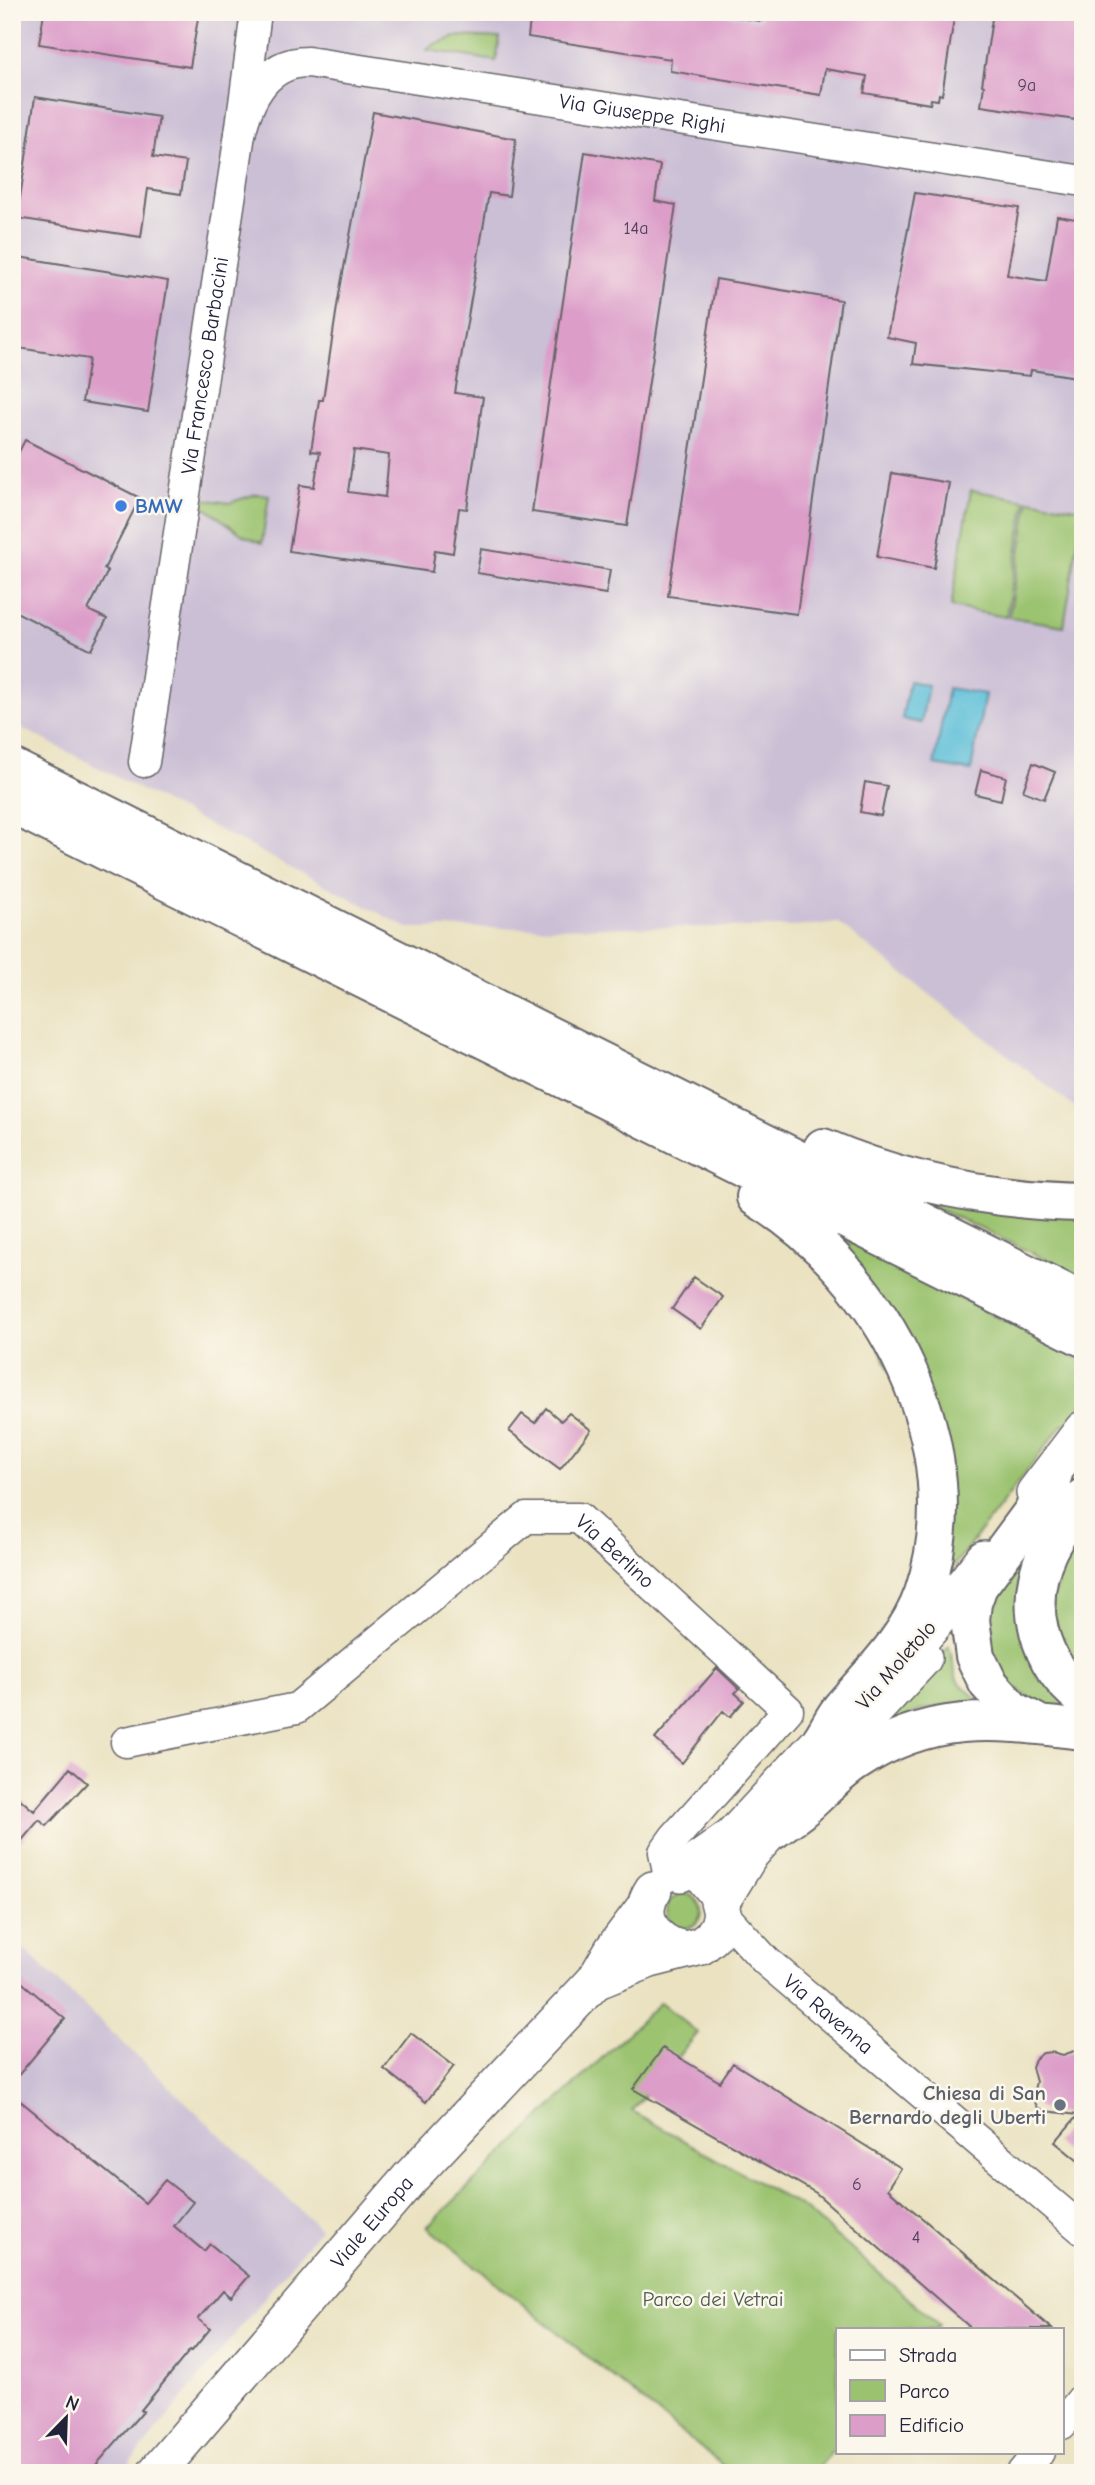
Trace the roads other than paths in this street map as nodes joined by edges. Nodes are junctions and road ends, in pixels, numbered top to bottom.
1 (256, 12) edge
2 (308, 62) junction
3 (240, 134) junction
4 (1083, 181) edge
5 (144, 762) dead end
6 (12, 768) edge
7 (12, 804) edge
8 (460, 991) junction
9 (561, 1078) junction
10 (1083, 1202) edge
11 (1080, 1300) edge
12 (1029, 1310) junction
13 (1083, 1337) edge
14 (1083, 1350) edge
15 (1082, 1431) edge
16 (1068, 1475) edge
17 (1083, 1498) edge
18 (971, 1609) junction
19 (1083, 1698) edge
20 (1069, 1729) edge
21 (821, 1741) junction
22 (126, 1742) dead end
23 (773, 1830) junction
24 (675, 1875) junction
25 (646, 1906) junction
26 (722, 1907) junction
27 (691, 1947) junction
28 (766, 1961) junction
29 (595, 1981) junction
30 (1083, 2230) edge
31 (1083, 2398) edge
32 (1064, 2422) edge
33 (1037, 2454) edge
34 (156, 2473) edge
35 (1022, 2473) edge

1 - 2 street, Via Francesco Barbacini
1 - 3 street, Via Francesco Barbacini
2 - 3 street, Via Giuseppe Righi
2 - 4 street, Via Giuseppe Righi
3 - 5 street, Via Francesco Barbacini
6 - 8 highway
7 - 9 highway
8 - 10 highway
8 - 11 highway
9 - 12 highway
9 - 21 highway
12 - 13 highway
12 - 14 highway
15 - 16 main road, Via Moletolo
16 - 18 highway
16 - 21 main road, Via Moletolo
17 - 19 highway
18 - 20 highway
18 - 23 main road, Via Moletolo
20 - 23 highway
21 - 24 main road, Via Moletolo
22 - 24 street, Via Berlino
23 - 26 main road, Via Moletolo
24 - 25 main road, Via Moletolo
24 - 26 main road
25 - 27 main road
25 - 29 main road, Via Moletolo
26 - 27 main road, Via Moletolo
26 - 28 street, Via Ravenna
27 - 28 street
27 - 29 main road
28 - 30 street, Via Ravenna
29 - 34 main road, Viale Europa
31 - 32 street
33 - 35 street

